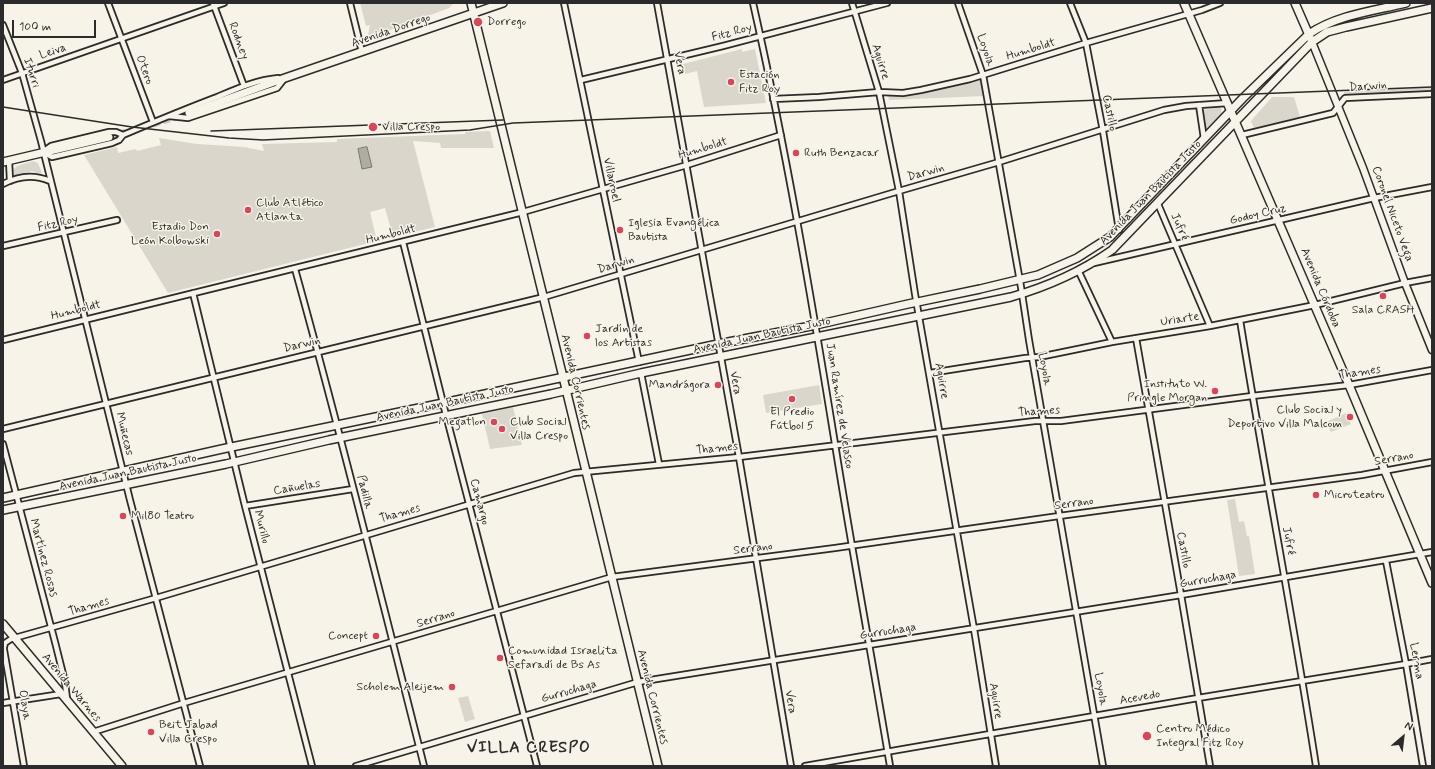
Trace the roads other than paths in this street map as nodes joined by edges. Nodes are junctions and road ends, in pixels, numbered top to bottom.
1 (108, 3) edge
2 (224, 3) edge
3 (350, 3) edge
4 (471, 3) edge
5 (503, 3) edge
6 (564, 3) edge
7 (657, 3) edge
8 (753, 3) edge
9 (852, 3) edge
10 (888, 3) edge
11 (958, 3) edge
12 (1070, 3) edge
13 (1184, 3) edge
14 (1220, 3) edge
15 (1295, 3) edge
16 (1406, 3) edge
17 (214, 5) edge
18 (1432, 8) edge
19 (854, 12) junction
20 (473, 13) junction
21 (1189, 14) junction
22 (3, 25) edge
23 (1309, 34) junction
24 (761, 36) junction
25 (121, 39) junction
26 (1312, 42) junction
27 (1086, 43) junction
28 (362, 52) junction
29 (668, 60) junction
30 (22, 73) junction
31 (983, 75) junction
32 (285, 78) junction
33 (3, 80) edge
34 (581, 80) junction
35 (244, 86) junction
36 (879, 92) junction
37 (1432, 94) edge
38 (773, 99) junction
39 (1199, 105) junction
40 (1230, 107) junction
41 (1338, 107) junction
42 (188, 113) junction
43 (169, 116) junction
44 (1236, 121) junction
45 (153, 122) junction
46 (1103, 131) junction
47 (123, 135) junction
48 (780, 135) junction
49 (1242, 135) junction
50 (110, 137) junction
51 (1204, 140) junction
52 (43, 152) junction
53 (6, 161) edge
54 (999, 162) junction
55 (687, 165) junction
56 (10, 180) junction
57 (50, 181) junction
58 (3, 184) edge
59 (1432, 187) edge
60 (602, 189) junction
61 (899, 191) junction
62 (1374, 198) junction
63 (1158, 204) junction
64 (523, 212) junction
65 (118, 220) dead end
66 (1278, 220) junction
67 (797, 221) junction
68 (1119, 230) junction
69 (63, 233) junction
70 (403, 242) junction
71 (1176, 244) junction
72 (3, 246) edge
73 (702, 250) junction
74 (1088, 265) junction
75 (295, 269) junction
76 (1078, 270) junction
77 (620, 274) junction
78 (1432, 278) edge
79 (1020, 280) junction
80 (1405, 283) junction
81 (193, 293) junction
82 (1022, 294) junction
83 (544, 297) junction
84 (917, 302) junction
85 (1315, 305) junction
86 (919, 315) junction
87 (84, 319) junction
88 (1240, 320) junction
89 (816, 325) junction
90 (424, 326) junction
91 (1210, 326) junction
92 (818, 336) junction
93 (1136, 338) junction
94 (3, 340) edge
95 (1112, 342) junction
96 (718, 344) junction
97 (1432, 350) edge
98 (318, 352) junction
99 (720, 356) junction
100 (1032, 357) junction
101 (638, 362) junction
102 (1432, 370) edge
103 (641, 373) junction
104 (930, 373) junction
105 (213, 377) junction
106 (563, 377) junction
107 (1350, 385) junction
108 (566, 390) junction
109 (1252, 396) junction
110 (106, 403) junction
111 (443, 403) junction
112 (1148, 409) junction
113 (446, 415) junction
114 (1044, 421) junction
115 (338, 425) junction
116 (3, 429) edge
117 (940, 433) junction
118 (341, 437) junction
119 (3, 444) edge
120 (835, 446) junction
121 (230, 447) junction
122 (738, 457) junction
123 (234, 462) junction
124 (1432, 462) edge
125 (659, 464) junction
126 (123, 471) junction
127 (586, 472) junction
128 (1386, 472) junction
129 (126, 484) junction
130 (1268, 487) junction
131 (353, 489) junction
132 (16, 495) junction
133 (3, 498) edge
134 (1164, 502) junction
135 (470, 505) junction
136 (245, 506) junction
137 (20, 507) junction
138 (3, 510) edge
139 (1059, 516) junction
140 (956, 531) junction
141 (365, 535) junction
142 (853, 546) junction
143 (1432, 552) edge
144 (1420, 554) junction
145 (756, 559) junction
146 (1386, 561) junction
147 (261, 566) junction
148 (612, 577) junction
149 (1285, 577) junction
150 (1432, 583) edge
151 (1181, 595) junction
152 (156, 598) junction
153 (498, 611) junction
154 (1076, 611) junction
155 (3, 624) edge
156 (52, 628) junction
157 (974, 629) junction
158 (23, 636) junction
159 (14, 638) junction
160 (393, 642) junction
161 (3, 644) edge
162 (20, 644) junction
163 (870, 645) junction
164 (1432, 658) edge
165 (773, 661) junction
166 (1406, 664) junction
167 (288, 673) junction
168 (1303, 681) junction
169 (638, 682) junction
170 (61, 694) junction
171 (1198, 698) junction
172 (13, 701) junction
173 (67, 701) junction
174 (3, 703) edge
175 (184, 703) junction
176 (524, 715) junction
177 (1095, 716) junction
178 (93, 732) junction
179 (990, 734) junction
180 (420, 747) junction
181 (888, 752) junction
182 (24, 766) edge
183 (122, 766) edge
184 (200, 766) edge
185 (312, 766) edge
186 (356, 766) edge
187 (424, 766) edge
188 (537, 766) edge
189 (658, 766) edge
190 (791, 766) edge
191 (805, 766) edge
192 (890, 766) edge
193 (996, 766) edge
194 (1103, 766) edge
195 (1210, 766) edge
196 (1316, 766) edge
197 (1423, 766) edge

1 - 25 street, Otero
2 - 17 street, Leiva
3 - 28 street
4 - 20 main road, Avenida Corrientes
5 - 20 main road, Avenida Dorrego
6 - 34 street, Villarroel
7 - 29 street, Vera
8 - 24 street, Juan Ramírez de Velasco
9 - 19 street, Aguirre
10 - 19 street, Fitz Roy
11 - 31 street, Loyola
12 - 27 street, Castillo
13 - 21 main road, Avenida Córdoba
14 - 21 street, Humboldt
15 - 23 main road
16 - 23 main road, Avenida Juan Bautista Justo
17 - 25 street, Leiva
17 - 35 street, Rodney
18 - 26 main road, Avenida Juan Bautista Justo
19 - 24 street, Fitz Roy
19 - 36 street, Aguirre
20 - 28 main road, Avenida Dorrego
20 - 64 main road, Avenida Corrientes
21 - 27 street, Humboldt
21 - 40 main road, Avenida Córdoba
22 - 30 street, Iturri
23 - 26 main road
23 - 40 main road, Avenida Juan Bautista Justo
24 - 29 street, Fitz Roy
24 - 38 street, Juan Ramírez de Velasco
25 - 30 street, Leiva
25 - 45 street, Otero
26 - 41 street, Coronel Niceto Vega
26 - 44 main road, Avenida Juan Bautista Justo
27 - 31 street, Humboldt
27 - 46 street, Castillo
28 - 32 main road, Avenida Dorrego
29 - 34 street, Fitz Roy
29 - 55 street, Vera
30 - 33 street, Leiva
30 - 52 street, Iturri
31 - 36 street, Humboldt
31 - 54 street, Loyola
32 - 35 street, Avenida Dorrego
32 - 42 main road, Avenida Dorrego
34 - 60 street, Villarroel
35 - 42 street, Avenida Dorrego
36 - 38 street, Humboldt
36 - 61 street, Aguirre
37 - 41 street, Darwin
38 - 48 street, Juan Ramírez de Velasco
39 - 40 street, Darwin
39 - 46 street, Darwin
39 - 51 street
40 - 44 main road, Avenida Córdoba
40 - 51 main road, Avenida Juan Bautista Justo
41 - 49 street, Darwin
41 - 62 street, Coronel Niceto Vega
42 - 43 street, Avenida Dorrego
42 - 43 street, Avenida Dorrego
43 - 45 street, Avenida Dorrego
44 - 49 main road, Avenida Córdoba
44 - 63 main road, Avenida Juan Bautista Justo
45 - 47 street, Avenida Dorrego
46 - 54 street, Darwin
46 - 68 street, Castillo
47 - 50 street, Avenida Dorrego
47 - 50 street, Avenida Dorrego
48 - 55 street, Humboldt
48 - 67 street, Juan Ramírez de Velasco
49 - 66 main road, Avenida Córdoba
50 - 52 main road, Avenida Dorrego
51 - 68 main road, Avenida Juan Bautista Justo
52 - 53 main road, Avenida Dorrego
52 - 57 street, Muñecas
53 - 56 street
54 - 61 street, Darwin
54 - 79 street, Loyola
55 - 60 street, Humboldt
55 - 73 street, Vera
56 - 57 street
56 - 58 street
57 - 69 street, Muñecas
59 - 62 street, Godoy Cruz
60 - 64 street, Humboldt
60 - 77 street, Villarroel
61 - 67 street, Darwin
61 - 84 street, Aguirre
62 - 66 street, Godoy Cruz
62 - 80 street, Coronel Niceto Vega
63 - 71 street, Jufré
63 - 74 main road, Avenida Juan Bautista Justo
64 - 70 street, Humboldt
64 - 83 main road, Avenida Corrientes
65 - 69 street, Fitz Roy
66 - 71 street, Godoy Cruz
66 - 85 main road, Avenida Córdoba
67 - 73 street, Darwin
67 - 89 street, Juan Ramírez de Velasco
68 - 79 main road, Avenida Juan Bautista Justo
69 - 72 street, Fitz Roy
69 - 87 street, Muñecas
70 - 75 street, Humboldt
70 - 90 street, Camargo
71 - 74 street, Godoy Cruz
71 - 91 street, Jufré
73 - 77 street, Darwin
73 - 96 street, Vera
74 - 76 main road, Avenida Juan Bautista Justo
75 - 81 street, Humboldt
75 - 98 street, Padilla
76 - 82 main road, Avenida Juan Bautista Justo
76 - 95 street
77 - 83 street, Darwin
77 - 101 street, Villarroel
78 - 80 street, Uriarte
79 - 82 street, Loyola
79 - 84 main road, Avenida Juan Bautista Justo
80 - 85 street, Uriarte
80 - 97 street, Coronel Niceto Vega
81 - 87 street, Humboldt
81 - 105 street, Murillo
82 - 86 main road, Avenida Juan Bautista Justo
82 - 100 street, Loyola
83 - 90 street, Darwin
83 - 106 main road, Avenida Corrientes
84 - 86 street, Aguirre
84 - 89 main road, Avenida Juan Bautista Justo
85 - 88 street, Uriarte
85 - 107 main road, Avenida Córdoba
86 - 92 main road, Avenida Juan Bautista Justo
86 - 104 street, Aguirre
87 - 94 street, Humboldt
87 - 110 street, Muñecas
88 - 91 street, Uriarte
88 - 109 street, Jufré
89 - 92 street, Juan Ramírez de Velasco
89 - 96 main road, Avenida Juan Bautista Justo
90 - 98 street, Darwin
90 - 111 street, Camargo
91 - 93 street, Uriarte
92 - 99 main road, Avenida Juan Bautista Justo
92 - 120 street, Juan Ramírez de Velasco
93 - 95 street, Uriarte
93 - 112 street, Castillo
95 - 100 street, Uriarte
96 - 99 street, Vera
96 - 101 main road, Avenida Juan Bautista Justo
98 - 105 street, Darwin
98 - 115 street, Padilla
99 - 103 main road, Avenida Juan Bautista Justo
99 - 122 street, Vera
100 - 104 street, Uriarte
100 - 114 street, Loyola
101 - 106 main road, Avenida Juan Bautista Justo
102 - 107 street, Thames
103 - 108 main road, Avenida Juan Bautista Justo
103 - 125 street
104 - 117 street, Aguirre
105 - 110 street, Darwin
105 - 121 street, Murillo
106 - 108 main road, Avenida Corrientes
106 - 111 main road, Avenida Juan Bautista Justo
107 - 109 street, Thames
107 - 128 main road, Avenida Córdoba
108 - 113 main road, Avenida Juan Bautista Justo
108 - 127 main road, Avenida Corrientes
109 - 112 street, Thames
109 - 130 street, Jufré
110 - 116 street, Darwin
110 - 126 street, Muñecas
111 - 113 street, Camargo
111 - 115 main road, Avenida Juan Bautista Justo
112 - 114 street, Thames
112 - 134 street, Castillo
113 - 118 main road, Avenida Juan Bautista Justo
113 - 135 street, Camargo
114 - 117 street, Thames
114 - 139 street, Loyola
115 - 118 street, Padilla
115 - 121 main road, Avenida Juan Bautista Justo
117 - 120 street, Thames
117 - 140 street, Aguirre
118 - 123 main road, Avenida Juan Bautista Justo
118 - 131 street, Padilla
119 - 132 street, Martínez Rosas
120 - 122 street, Thames
120 - 142 street, Juan Ramírez de Velasco
121 - 123 street, Murillo
121 - 126 main road, Avenida Juan Bautista Justo
122 - 125 street, Thames
122 - 145 street, Vera
123 - 129 main road, Avenida Juan Bautista Justo
123 - 136 street, Murillo
124 - 128 street, Serrano
125 - 127 street, Thames
126 - 129 street, Muñecas
126 - 132 main road, Avenida Juan Bautista Justo
127 - 135 street, Thames
127 - 148 main road, Avenida Corrientes
128 - 130 street, Serrano
128 - 144 main road, Avenida Córdoba
129 - 137 main road, Avenida Juan Bautista Justo
129 - 152 street, Muñecas
130 - 134 street, Serrano
130 - 149 street, Jufré
131 - 136 street, Cañuelas
131 - 141 street, Padilla
132 - 133 main road, Avenida Juan Bautista Justo
132 - 137 street, Martínez Rosas
134 - 139 street, Serrano
134 - 151 street, Castillo
135 - 141 street, Thames
135 - 153 street, Camargo
136 - 147 street, Murillo
137 - 138 main road, Avenida Juan Bautista Justo
137 - 156 street, Martínez Rosas
139 - 140 street, Serrano
139 - 154 street, Loyola
140 - 142 street, Serrano
140 - 157 street, Aguirre
141 - 147 street, Thames
141 - 160 street, Padilla
142 - 145 street, Serrano
142 - 163 street, Juan Ramírez de Velasco
143 - 144 street, Gurruchaga
144 - 146 street, Gurruchaga
144 - 150 main road, Avenida Córdoba
145 - 148 street, Serrano
145 - 165 street, Vera
146 - 149 street, Gurruchaga
146 - 166 street, Lerma
147 - 152 street, Thames
147 - 167 street, Murillo
148 - 153 street, Serrano
148 - 169 main road, Avenida Corrientes
149 - 151 street, Gurruchaga
149 - 168 street, Jufré
151 - 154 street, Gurruchaga
151 - 171 street, Castillo
152 - 156 street, Thames
152 - 175 street, Muñecas
153 - 160 street, Serrano
153 - 176 street, Camargo
154 - 157 street, Gurruchaga
154 - 177 street, Loyola
155 - 159 main road, Avenida Warnes
156 - 158 street, Thames
156 - 173 street, Martínez Rosas
157 - 163 street, Gurruchaga
157 - 179 street, Aguirre
158 - 159 street, Thames
158 - 162 street
159 - 161 street, Olaya
159 - 162 main road, Avenida Warnes
160 - 167 street, Serrano
160 - 180 street, Padilla
161 - 172 street, Olaya
162 - 170 main road, Avenida Warnes
163 - 165 street, Gurruchaga
163 - 181 street, Juan Ramírez de Velasco
164 - 166 street, Acevedo
165 - 169 street, Gurruchaga
165 - 190 street, Vera
166 - 168 street, Acevedo
166 - 197 street, Lerma
167 - 175 street, Serrano
167 - 185 street, Murillo
168 - 171 street, Acevedo
168 - 196 street, Jufré
169 - 176 street, Gurruchaga
169 - 189 main road, Avenida Corrientes
170 - 172 street
170 - 173 main road, Avenida Warnes
171 - 177 street, Acevedo
171 - 195 street, Castillo
172 - 174 street
172 - 182 street, Olaya
173 - 178 main road, Avenida Warnes
175 - 178 street, Serrano
175 - 184 street, Muñecas
176 - 180 street, Gurruchaga
176 - 188 street, Camargo
177 - 179 street, Acevedo
177 - 194 street, Loyola
178 - 183 main road, Avenida Warnes
179 - 181 street, Acevedo
179 - 193 street, Aguirre
180 - 186 street, Gurruchaga
180 - 187 street, Padilla
181 - 191 street, Acevedo
181 - 192 street, Juan Ramírez de Velasco

